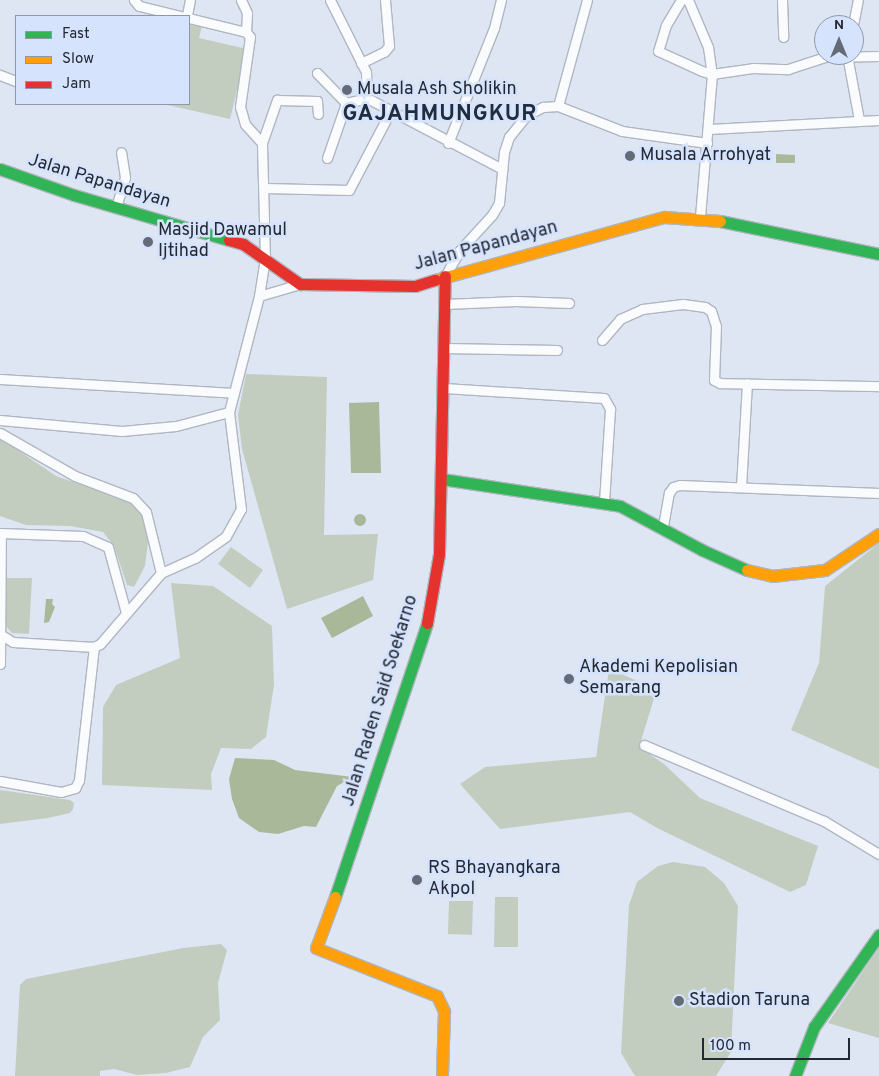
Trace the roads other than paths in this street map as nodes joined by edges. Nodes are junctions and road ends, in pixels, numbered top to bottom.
1 (134, 0) edge
2 (190, 0) edge
3 (240, 0) edge
4 (330, 0) edge
5 (384, 0) edge
6 (501, 0) edge
7 (587, 0) edge
8 (681, 0) edge
9 (688, 0) edge
10 (782, 0) edge
11 (858, 0) edge
12 (187, 15) edge
13 (855, 15) edge
14 (190, 16) edge
15 (246, 32) junction
16 (784, 37) dead end
17 (864, 56) edge
18 (879, 56) edge
19 (814, 59) edge
20 (361, 63) junction
21 (849, 65) edge
22 (317, 73) dead end
23 (0, 74) edge
24 (712, 74) junction
25 (15, 81) edge
26 (367, 98) junction
27 (346, 103) junction
28 (558, 106) junction
29 (390, 112) junction
30 (318, 114) dead end
31 (860, 120) junction
32 (879, 120) edge
33 (709, 129) junction
34 (262, 142) junction
35 (448, 143) junction
36 (707, 143) junction
37 (121, 152) dead end
38 (327, 158) dead end
39 (0, 169) edge
40 (502, 169) junction
41 (265, 188) junction
42 (116, 207) junction
43 (700, 217) junction
44 (879, 254) edge
45 (264, 259) junction
46 (445, 276) junction
47 (300, 284) junction
48 (259, 296) junction
49 (569, 303) dead end
50 (445, 304) junction
51 (602, 340) dead end
52 (444, 348) junction
53 (557, 350) dead end
54 (0, 378) edge
55 (748, 383) junction
56 (879, 386) edge
57 (444, 388) junction
58 (234, 393) junction
59 (229, 412) junction
60 (0, 420) edge
61 (0, 432) edge
62 (442, 478) junction
63 (741, 487) junction
64 (879, 493) edge
65 (604, 502) junction
66 (663, 526) junction
67 (1, 533) edge
68 (879, 534) edge
69 (161, 573) junction
70 (126, 613) junction
71 (0, 634) edge
72 (13, 642) junction
73 (94, 647) junction
74 (0, 648) edge
75 (0, 664) edge
76 (644, 745) dead end
77 (0, 781) edge
78 (879, 854) edge
79 (879, 935) edge
80 (442, 1076) edge
81 (795, 1076) edge

1 - 12 street
2 - 12 street
3 - 15 street
4 - 20 street
5 - 20 street
6 - 35 street
7 - 28 street
8 - 24 street
9 - 24 street
10 - 16 street
11 - 13 street
14 - 15 street
15 - 34 street
17 - 18 street
19 - 24 street
20 - 26 street
21 - 31 street
22 - 27 street
23 - 25 street
24 - 33 street
26 - 27 street
26 - 29 street
27 - 38 street
28 - 36 street
28 - 40 street
29 - 35 street
29 - 41 street
30 - 34 street
31 - 32 street
31 - 33 street
33 - 36 street
34 - 41 street
35 - 40 street
36 - 43 street
37 - 42 street
39 - 42 street, Jalan Papandayan
40 - 46 street
41 - 45 street
42 - 45 street, Jalan Papandayan
43 - 44 street, Jalan Papandayan
43 - 46 street, Jalan Papandayan
45 - 47 street, Jalan Papandayan
45 - 48 street
46 - 47 street, Jalan Papandayan
46 - 50 street, Jalan Raden Said Soekarno
47 - 48 street
48 - 58 street
49 - 50 street
50 - 52 street, Jalan Raden Said Soekarno
51 - 55 street
52 - 53 street
52 - 57 street, Jalan Raden Said Soekarno
54 - 58 street
55 - 56 street
55 - 63 street
57 - 62 street, Jalan Raden Said Soekarno
57 - 65 street
58 - 59 street
59 - 60 street
59 - 69 street
61 - 69 street
62 - 65 street
62 - 80 street, Jalan Raden Said Soekarno
63 - 64 street
63 - 66 street
65 - 66 street
66 - 68 street
67 - 70 street
67 - 71 street
69 - 70 street
70 - 73 street
71 - 72 street
71 - 74 street
72 - 73 street
72 - 74 street
73 - 77 street
74 - 75 street
76 - 78 street
79 - 81 street

